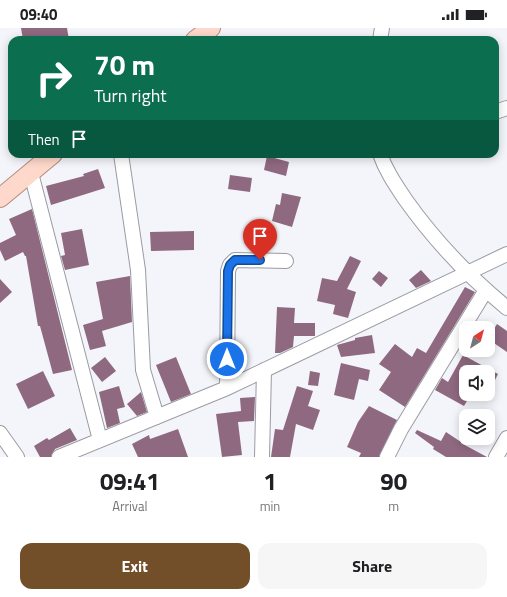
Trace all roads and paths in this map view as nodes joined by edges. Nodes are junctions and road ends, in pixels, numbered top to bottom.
1 (211, 28) edge
2 (201, 36) edge
3 (48, 158) edge
4 (122, 158) edge
5 (381, 158) edge
6 (31, 173) junction
7 (0, 198) edge
8 (507, 254) edge
9 (286, 261) dead end
10 (466, 273) junction
11 (486, 290) junction
12 (507, 308) edge
13 (264, 370) junction
14 (227, 388) junction
15 (157, 417) junction
16 (0, 433) edge
17 (507, 438) edge
18 (100, 440) junction
19 (17, 457) edge
20 (59, 457) edge
21 (262, 457) edge
22 (387, 457) edge
23 (496, 457) edge

1 - 2 main road
3 - 6 main road
4 - 15 street
5 - 10 street
6 - 7 main road
6 - 18 street
8 - 10 street
9 - 14 street
10 - 11 street
10 - 13 street
11 - 12 street
11 - 22 street
13 - 14 street
13 - 21 street
14 - 15 street
15 - 18 street
16 - 19 street
17 - 23 street
18 - 20 street

